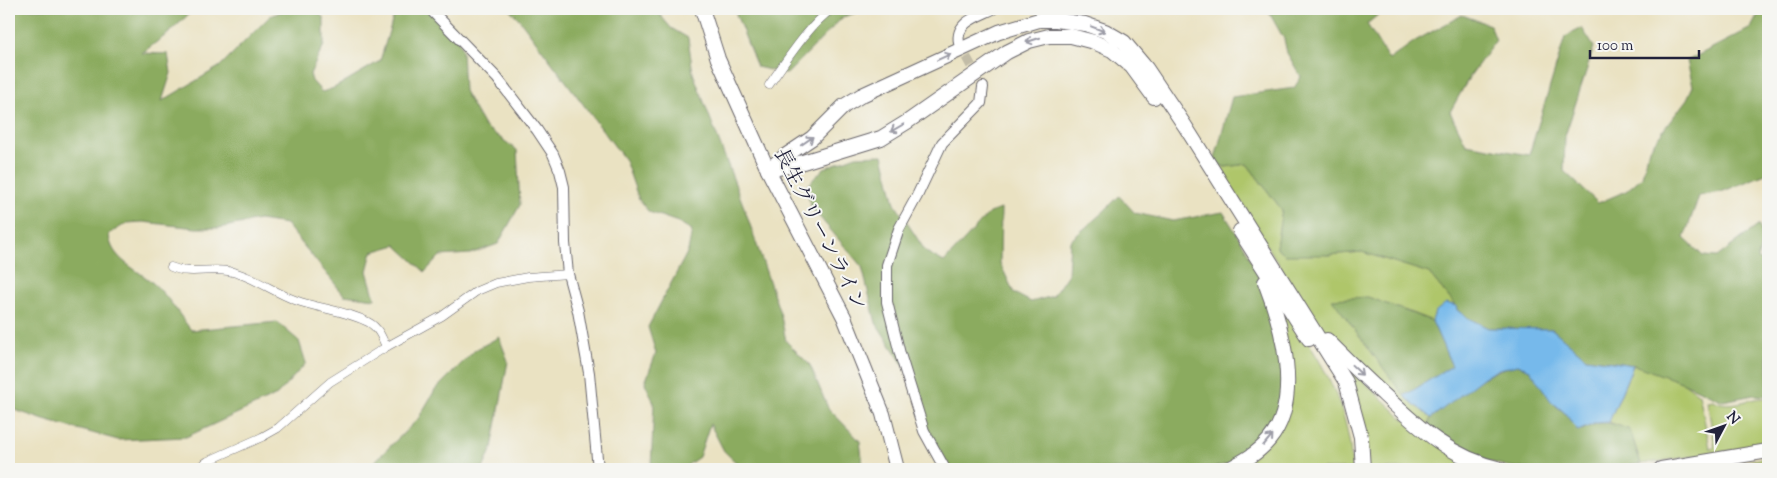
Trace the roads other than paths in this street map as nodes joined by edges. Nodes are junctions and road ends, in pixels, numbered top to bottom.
1 (431, 9) edge
2 (702, 9) edge
3 (832, 9) edge
4 (994, 9) edge
5 (959, 43) dead end
6 (769, 86) dead end
7 (983, 87) dead end
8 (768, 170) junction
9 (1253, 252) junction
10 (171, 267) dead end
11 (568, 274) junction
12 (1310, 323) junction
13 (386, 346) junction
14 (1768, 451) edge
15 (1707, 462) junction
16 (197, 469) edge
17 (598, 469) edge
18 (897, 469) edge
19 (945, 469) edge
20 (1229, 469) edge
21 (1355, 469) edge
22 (1363, 469) edge
23 (1501, 469) edge
24 (1661, 469) edge
25 (1678, 469) edge

1 - 11 street
2 - 8 highway, 長生グリーンライン
3 - 6 street
4 - 5 street
7 - 19 street
9 -> 8 highway
8 -> 12 highway
8 - 18 highway, 長生グリーンライン
20 -> 9 highway
9 - 21 highway
10 - 13 street
11 - 13 street
11 - 17 street
12 - 22 highway
12 -> 23 highway
13 - 16 street
14 - 15 highway
15 - 24 highway
15 - 25 highway

